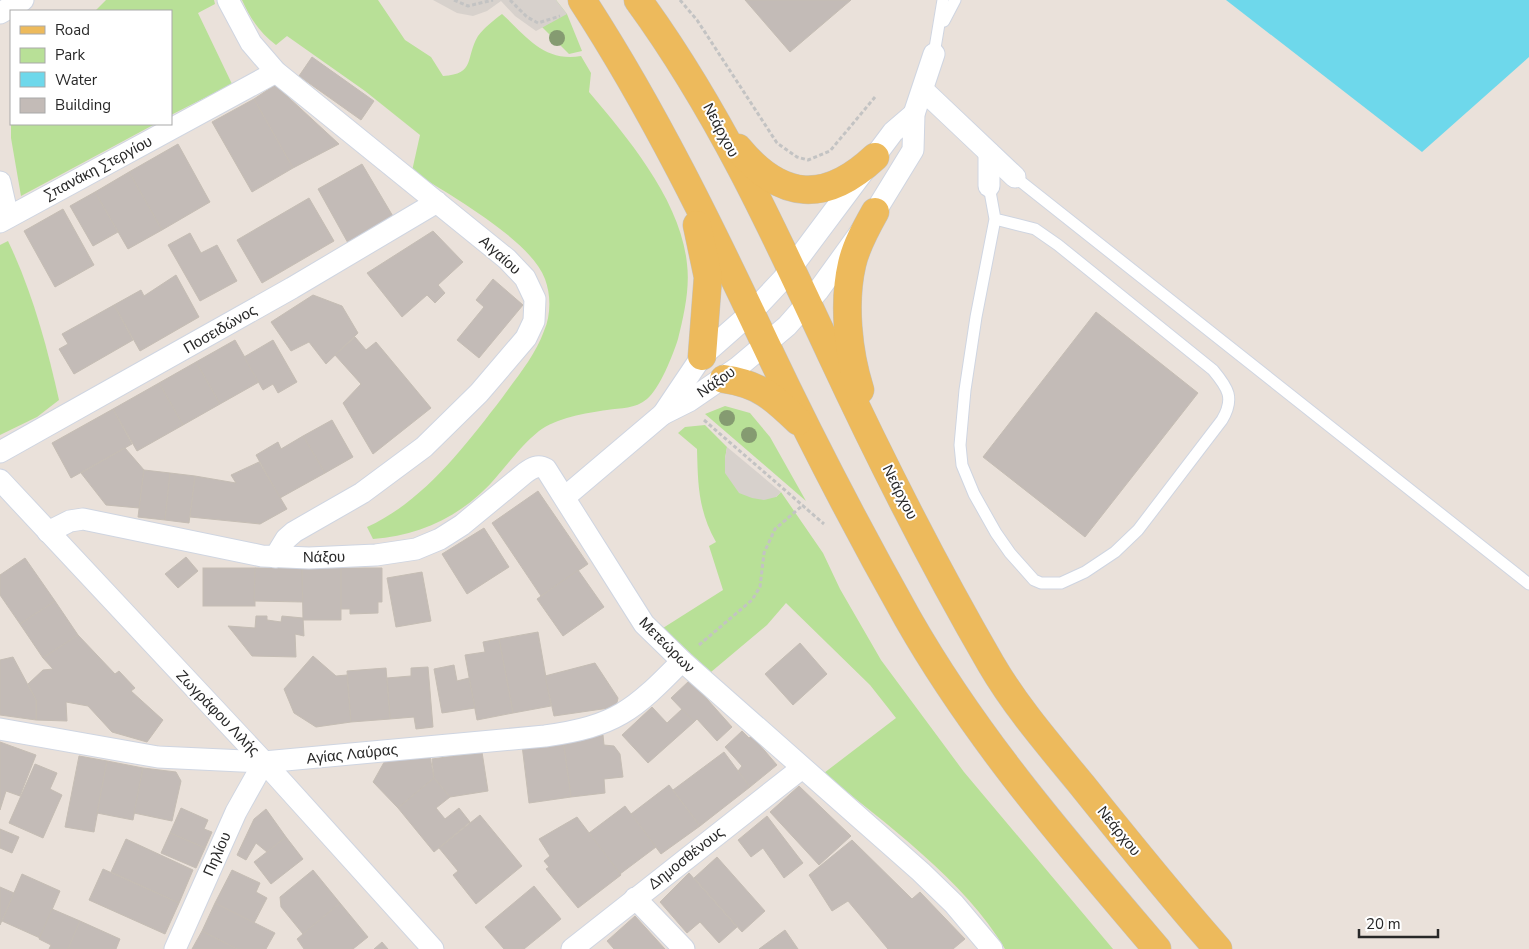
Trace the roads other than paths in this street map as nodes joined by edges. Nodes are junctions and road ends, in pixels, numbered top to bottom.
1 (23, 0) edge
2 (228, 0) edge
3 (638, 0) edge
4 (943, 0) edge
5 (954, 0) edge
6 (574, 7) edge
7 (0, 13) edge
8 (939, 31) junction
9 (934, 54) joint
10 (276, 72) junction
11 (923, 90) junction
12 (709, 105) junction
13 (914, 114) junction
14 (989, 153) junction
15 (875, 157) junction
16 (1015, 177) joint
17 (0, 182) edge
18 (989, 186) joint
19 (690, 192) junction
20 (437, 202) junction
21 (875, 212) junction
22 (996, 219) junction
23 (4, 220) edge
24 (791, 268) junction
25 (808, 303) junction
26 (752, 312) junction
27 (766, 345) junction
28 (702, 356) junction
29 (724, 378) junction
30 (663, 414) junction
31 (810, 432) junction
32 (0, 452) edge
33 (882, 455) junction
34 (0, 480) edge
35 (565, 497) junction
36 (48, 532) junction
37 (275, 557) junction
38 (1529, 584) edge
39 (682, 661) junction
40 (0, 729) edge
41 (264, 762) junction
42 (802, 768) junction
43 (634, 898) junction
44 (175, 949) edge
45 (433, 949) edge
46 (572, 949) edge
47 (684, 949) edge
48 (992, 949) edge
49 (1157, 949) edge
50 (1218, 949) edge

1 - 7 street
2 - 10 street, Αιγαίου
3 - 12 main road, Νεάρχου
4 - 8 lane
5 - 8 lane
6 - 19 main road
8 - 9 lane
9 - 11 street
10 - 20 street, Αιγαίου
10 - 23 street, Σπανάκη Στεργίου
11 - 13 street
11 - 14 street
12 - 15 main road
12 - 24 main road, Νεάρχου
13 - 15 street
13 - 21 street, Νάξου
14 - 16 street
14 - 18 street
15 - 24 street
16 - 38 lane
17 - 23 street
18 - 22 lane
19 - 26 main road
19 - 28 main road
20 - 32 street, Ποσειδώνος
20 - 37 street, Αιγαίου
21 - 25 street, Νάξου
21 - 33 main road
22 - 22 lane
24 - 25 main road, Νεάρχου
24 - 26 street
25 - 27 street, Νάξου
25 - 33 main road, Νεάρχου
26 - 27 main road
26 - 28 street
27 - 29 street, Νάξου
27 - 31 main road
28 - 30 street
29 - 30 street, Νάξου
29 - 31 main road
30 - 35 street
31 - 49 main road
33 - 50 main road, Νεάρχου
34 - 36 street, Ζωγράφου Λιλής
35 - 37 street, Νάξου
35 - 39 street, Μετεώρων
36 - 37 street, Νάξου
36 - 41 street, Ζωγράφου Λιλής
39 - 41 street, Αγίας Λαύρας
39 - 42 street, Μετεώρων
40 - 41 street, Αγίας Λαύρας
41 - 44 street, Πηλίου
41 - 45 street, Ζωγράφου Λιλής
42 - 43 street, Δημοσθένους
42 - 48 street, Μετεώρων
43 - 46 street, Δημοσθένους
43 - 47 street

